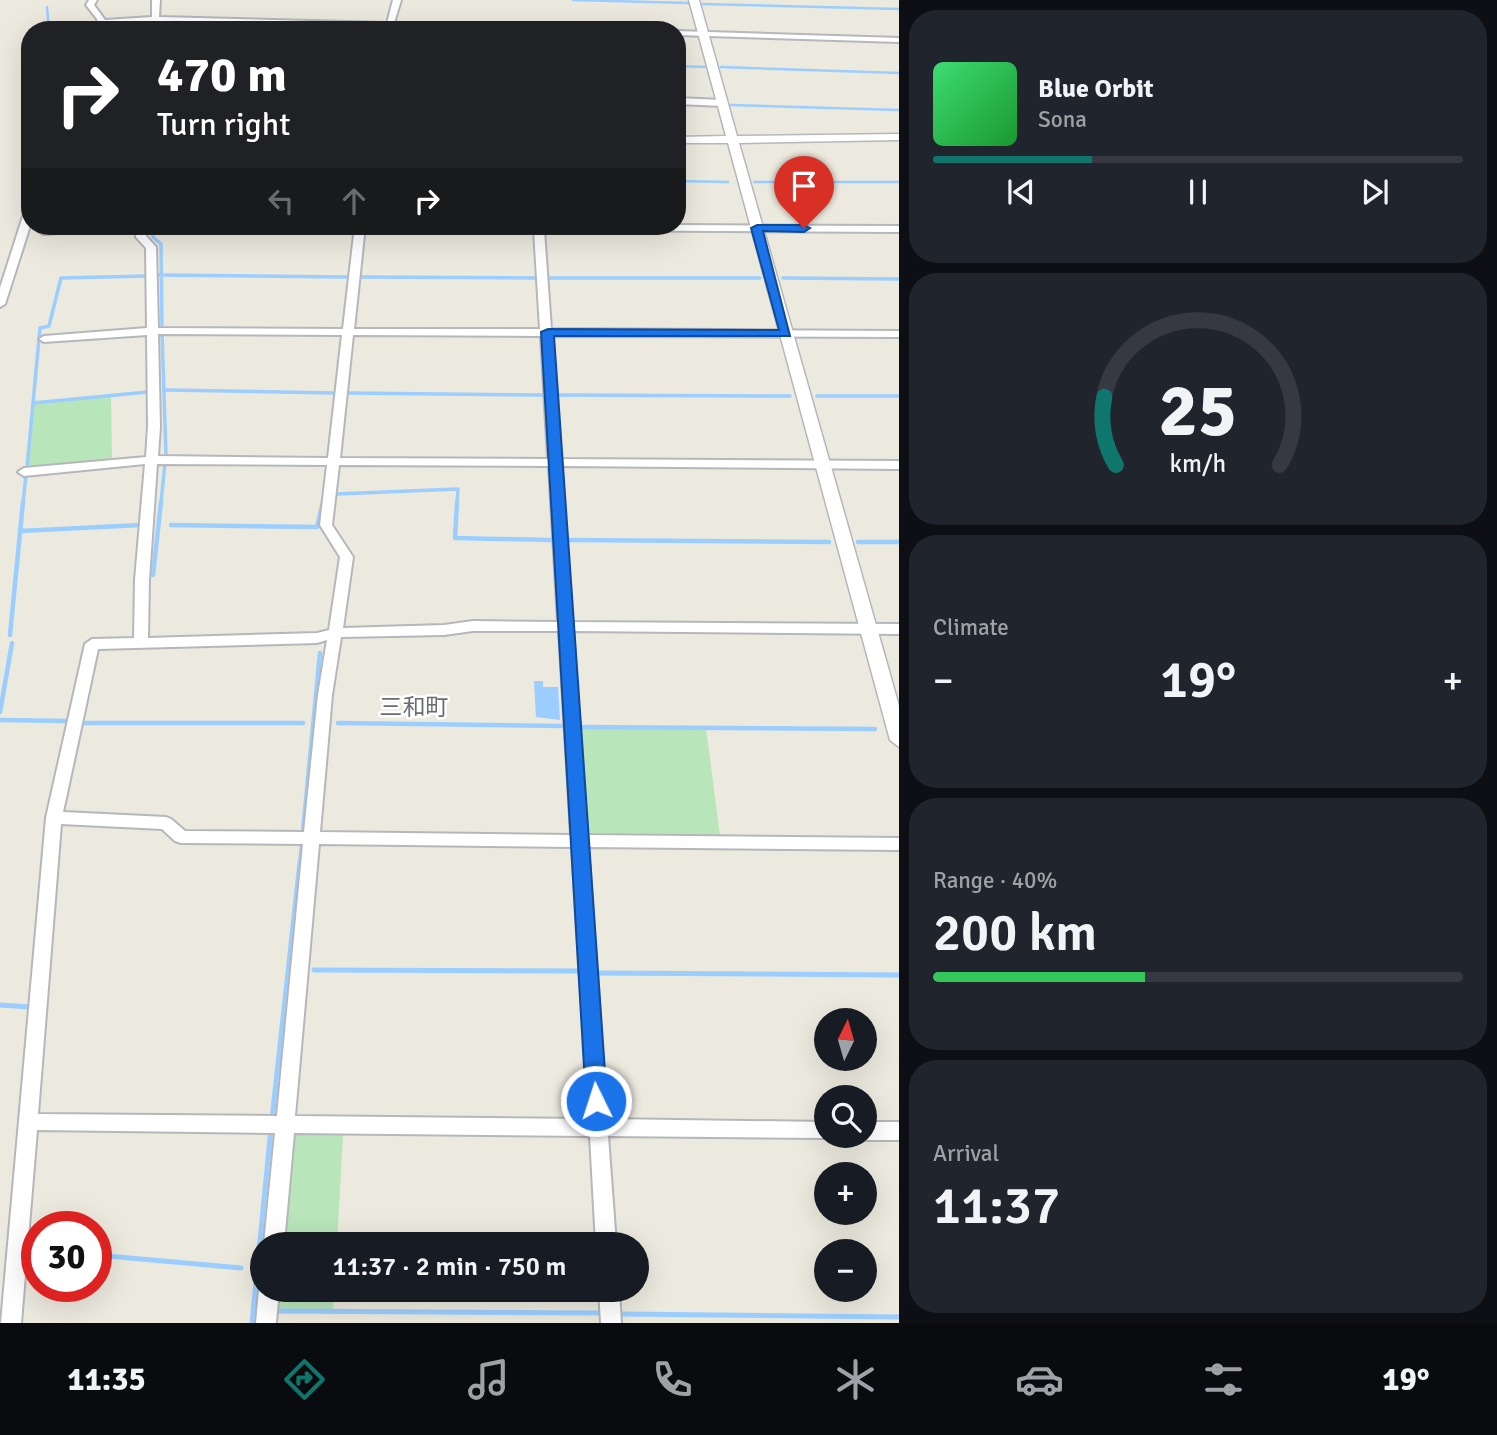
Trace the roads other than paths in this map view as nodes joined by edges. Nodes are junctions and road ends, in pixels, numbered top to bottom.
1 (93, 0) edge
2 (156, 0) edge
3 (397, 0) edge
4 (694, 0) edge
5 (155, 19) junction
6 (206, 20) joint
7 (99, 21) edge
8 (140, 21) edge
9 (243, 21) edge
10 (391, 21) edge
11 (686, 33) edge
12 (703, 34) junction
13 (898, 40) edge
14 (686, 101) edge
15 (722, 103) junction
16 (898, 137) edge
17 (686, 140) edge
18 (731, 140) junction
19 (686, 227) edge
20 (757, 228) junction
21 (898, 229) edge
22 (22, 235) edge
23 (141, 235) edge
24 (359, 235) edge
25 (540, 235) edge
26 (0, 304) edge
27 (150, 331) junction
28 (348, 332) junction
29 (548, 332) junction
30 (786, 334) junction
31 (898, 334) edge
32 (44, 339) dead end
33 (152, 460) junction
34 (333, 461) junction
35 (554, 463) junction
36 (822, 464) junction
37 (898, 465) edge
38 (24, 471) dead end
39 (565, 626) junction
40 (867, 629) junction
41 (898, 629) edge
42 (334, 633) junction
43 (141, 643) junction
44 (898, 740) edge
45 (54, 818) junction
46 (312, 839) junction
47 (579, 841) junction
48 (898, 844) edge
49 (30, 1122) junction
50 (276, 1124) junction
51 (598, 1127) junction
52 (814, 1130) edge
53 (877, 1131) edge
54 (898, 1131) edge
55 (274, 1232) edge
56 (605, 1232) edge
57 (268, 1302) edge
58 (610, 1302) edge
59 (11, 1323) edge
60 (266, 1323) edge
61 (611, 1323) edge

1 - 7 street
2 - 5 street
3 - 10 street
4 - 12 street
5 - 6 street
5 - 8 street
6 - 9 street
11 - 12 street
12 - 13 street
12 - 15 street
14 - 15 street
15 - 18 street
16 - 18 street
17 - 18 street
18 - 20 street
19 - 20 street
20 - 21 street
20 - 30 street
22 - 26 street
23 - 27 street
24 - 28 street
25 - 29 street
27 - 28 street
27 - 32 street
27 - 33 street
28 - 29 street
28 - 34 street
29 - 30 street
29 - 35 street
30 - 31 street
30 - 36 street
33 - 34 street
33 - 38 street
33 - 43 street
34 - 35 street
34 - 42 street
35 - 36 street
35 - 39 street
36 - 37 street
36 - 40 street
39 - 40 street
39 - 42 street
39 - 47 street
40 - 41 street
40 - 44 street
42 - 43 street
42 - 46 street
43 - 45 street
45 - 46 street
45 - 49 street
46 - 47 street
46 - 50 street
47 - 48 street
47 - 51 street
49 - 50 street
49 - 59 street
50 - 51 street
50 - 55 street
51 - 52 street
51 - 56 street
53 - 54 street
57 - 60 street
58 - 61 street

